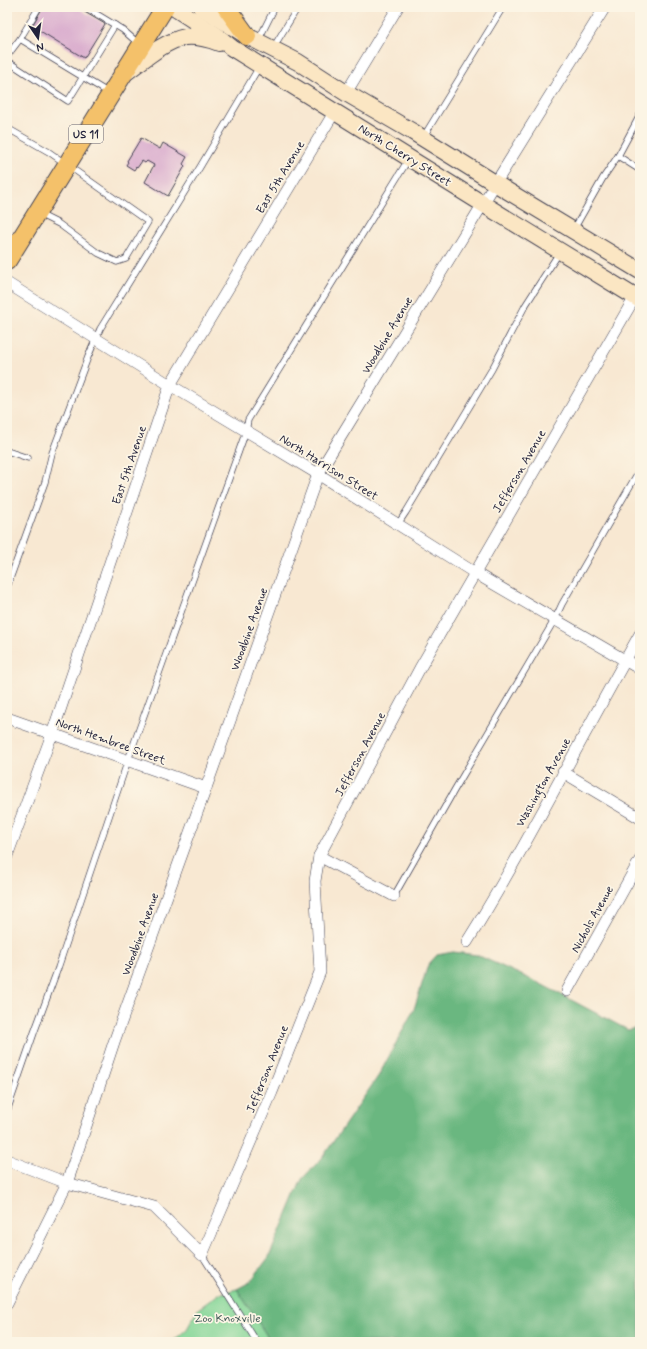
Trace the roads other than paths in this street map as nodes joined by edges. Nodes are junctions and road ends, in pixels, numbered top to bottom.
1 (39, 7) edge
2 (85, 7) edge
3 (165, 7) edge
4 (172, 7) edge
5 (201, 7) edge
6 (226, 7) edge
7 (275, 7) edge
8 (298, 7) edge
9 (398, 7) edge
10 (503, 7) edge
11 (605, 7) edge
12 (115, 25) junction
13 (252, 38) junction
14 (20, 39) junction
15 (141, 46) junction
16 (232, 48) junction
17 (273, 49) junction
18 (7, 56) edge
19 (7, 61) edge
20 (260, 65) junction
21 (122, 75) junction
22 (83, 78) junction
23 (346, 93) junction
24 (111, 94) junction
25 (335, 111) junction
26 (640, 115) edge
27 (7, 128) edge
28 (422, 138) junction
29 (618, 156) junction
30 (409, 158) junction
31 (67, 164) junction
32 (640, 170) edge
33 (495, 184) junction
34 (482, 204) junction
35 (36, 213) junction
36 (573, 230) junction
37 (561, 252) junction
38 (9, 254) edge
39 (640, 271) edge
40 (7, 283) edge
41 (637, 298) edge
42 (96, 339) junction
43 (170, 385) junction
44 (246, 431) junction
45 (7, 451) edge
46 (28, 458) dead end
47 (640, 469) edge
48 (318, 474) junction
49 (398, 524) junction
50 (475, 573) junction
51 (7, 587) edge
52 (555, 619) junction
53 (640, 634) edge
54 (625, 660) junction
55 (640, 668) edge
56 (7, 718) edge
57 (52, 734) junction
58 (128, 760) junction
59 (563, 772) junction
60 (206, 788) junction
61 (640, 818) edge
62 (7, 856) edge
63 (319, 856) junction
64 (640, 860) edge
65 (394, 896) joint
66 (467, 942) dead end
67 (567, 991) dead end
68 (7, 1111) edge
69 (7, 1160) edge
70 (68, 1183) junction
71 (202, 1255) junction
72 (7, 1303) edge
73 (257, 1342) edge

1 - 14 lane
2 - 12 lane
3 - 15 main road, US 11
4 - 16 main road, North Cherry Street
5 - 13 main road, North Cherry Street
6 - 13 main road
7 - 13 lane
8 - 17 lane
9 - 23 street
10 - 28 lane
11 - 33 street, Woodbine Avenue
12 - 15 lane
12 - 22 lane
13 - 17 main road, North Cherry Street
14 - 18 lane
14 - 22 lane
15 - 21 main road, US 11
16 - 20 main road, North Cherry Street
16 - 21 main road
17 - 23 main road, North Cherry Street
19 - 22 lane
20 - 25 main road, North Cherry Street
20 - 42 lane
21 - 24 main road, US 11
22 - 24 lane
23 - 28 main road, North Cherry Street
24 - 31 main road, US 11
25 - 30 main road, North Cherry Street
25 - 43 street, East 5th Avenue
26 - 29 lane
27 - 31 lane
28 - 33 main road, North Cherry Street
29 - 32 lane
29 - 36 lane
30 - 34 main road, North Cherry Street
30 - 44 lane
31 - 35 main road, US 11
31 - 35 lane
33 - 34 street, Woodbine Avenue
33 - 36 main road, North Cherry Street
34 - 37 main road, North Cherry Street
34 - 48 street, Woodbine Avenue
35 - 38 main road, US 11
36 - 39 main road, North Cherry Street
37 - 41 main road, North Cherry Street
37 - 49 lane
40 - 42 street, North Harrison Street
41 - 50 street, Jefferson Avenue
42 - 43 street, North Harrison Street
42 - 51 lane
43 - 44 street, North Harrison Street
43 - 57 street, East 5th Avenue
44 - 48 street, North Harrison Street
44 - 58 lane
45 - 46 lane
47 - 52 lane
48 - 49 street, North Harrison Street
48 - 60 street, Woodbine Avenue
49 - 50 street, North Harrison Street
50 - 52 street, North Harrison Street
50 - 63 street, Jefferson Avenue
52 - 54 street, North Harrison Street
52 - 65 lane
53 - 54 street, Washington Avenue
54 - 55 street, North Harrison Street
54 - 59 street, Washington Avenue
56 - 57 street, North Hembree Street
57 - 58 street, North Hembree Street
57 - 62 street, East 5th Avenue
58 - 60 street, North Hembree Street
58 - 68 lane
59 - 61 street
59 - 66 street, Washington Avenue
60 - 70 street, Woodbine Avenue
63 - 65 street
63 - 71 street, Jefferson Avenue
64 - 67 street, Nichols Avenue
69 - 70 street
70 - 71 street
70 - 72 street, Woodbine Avenue
71 - 73 lane

